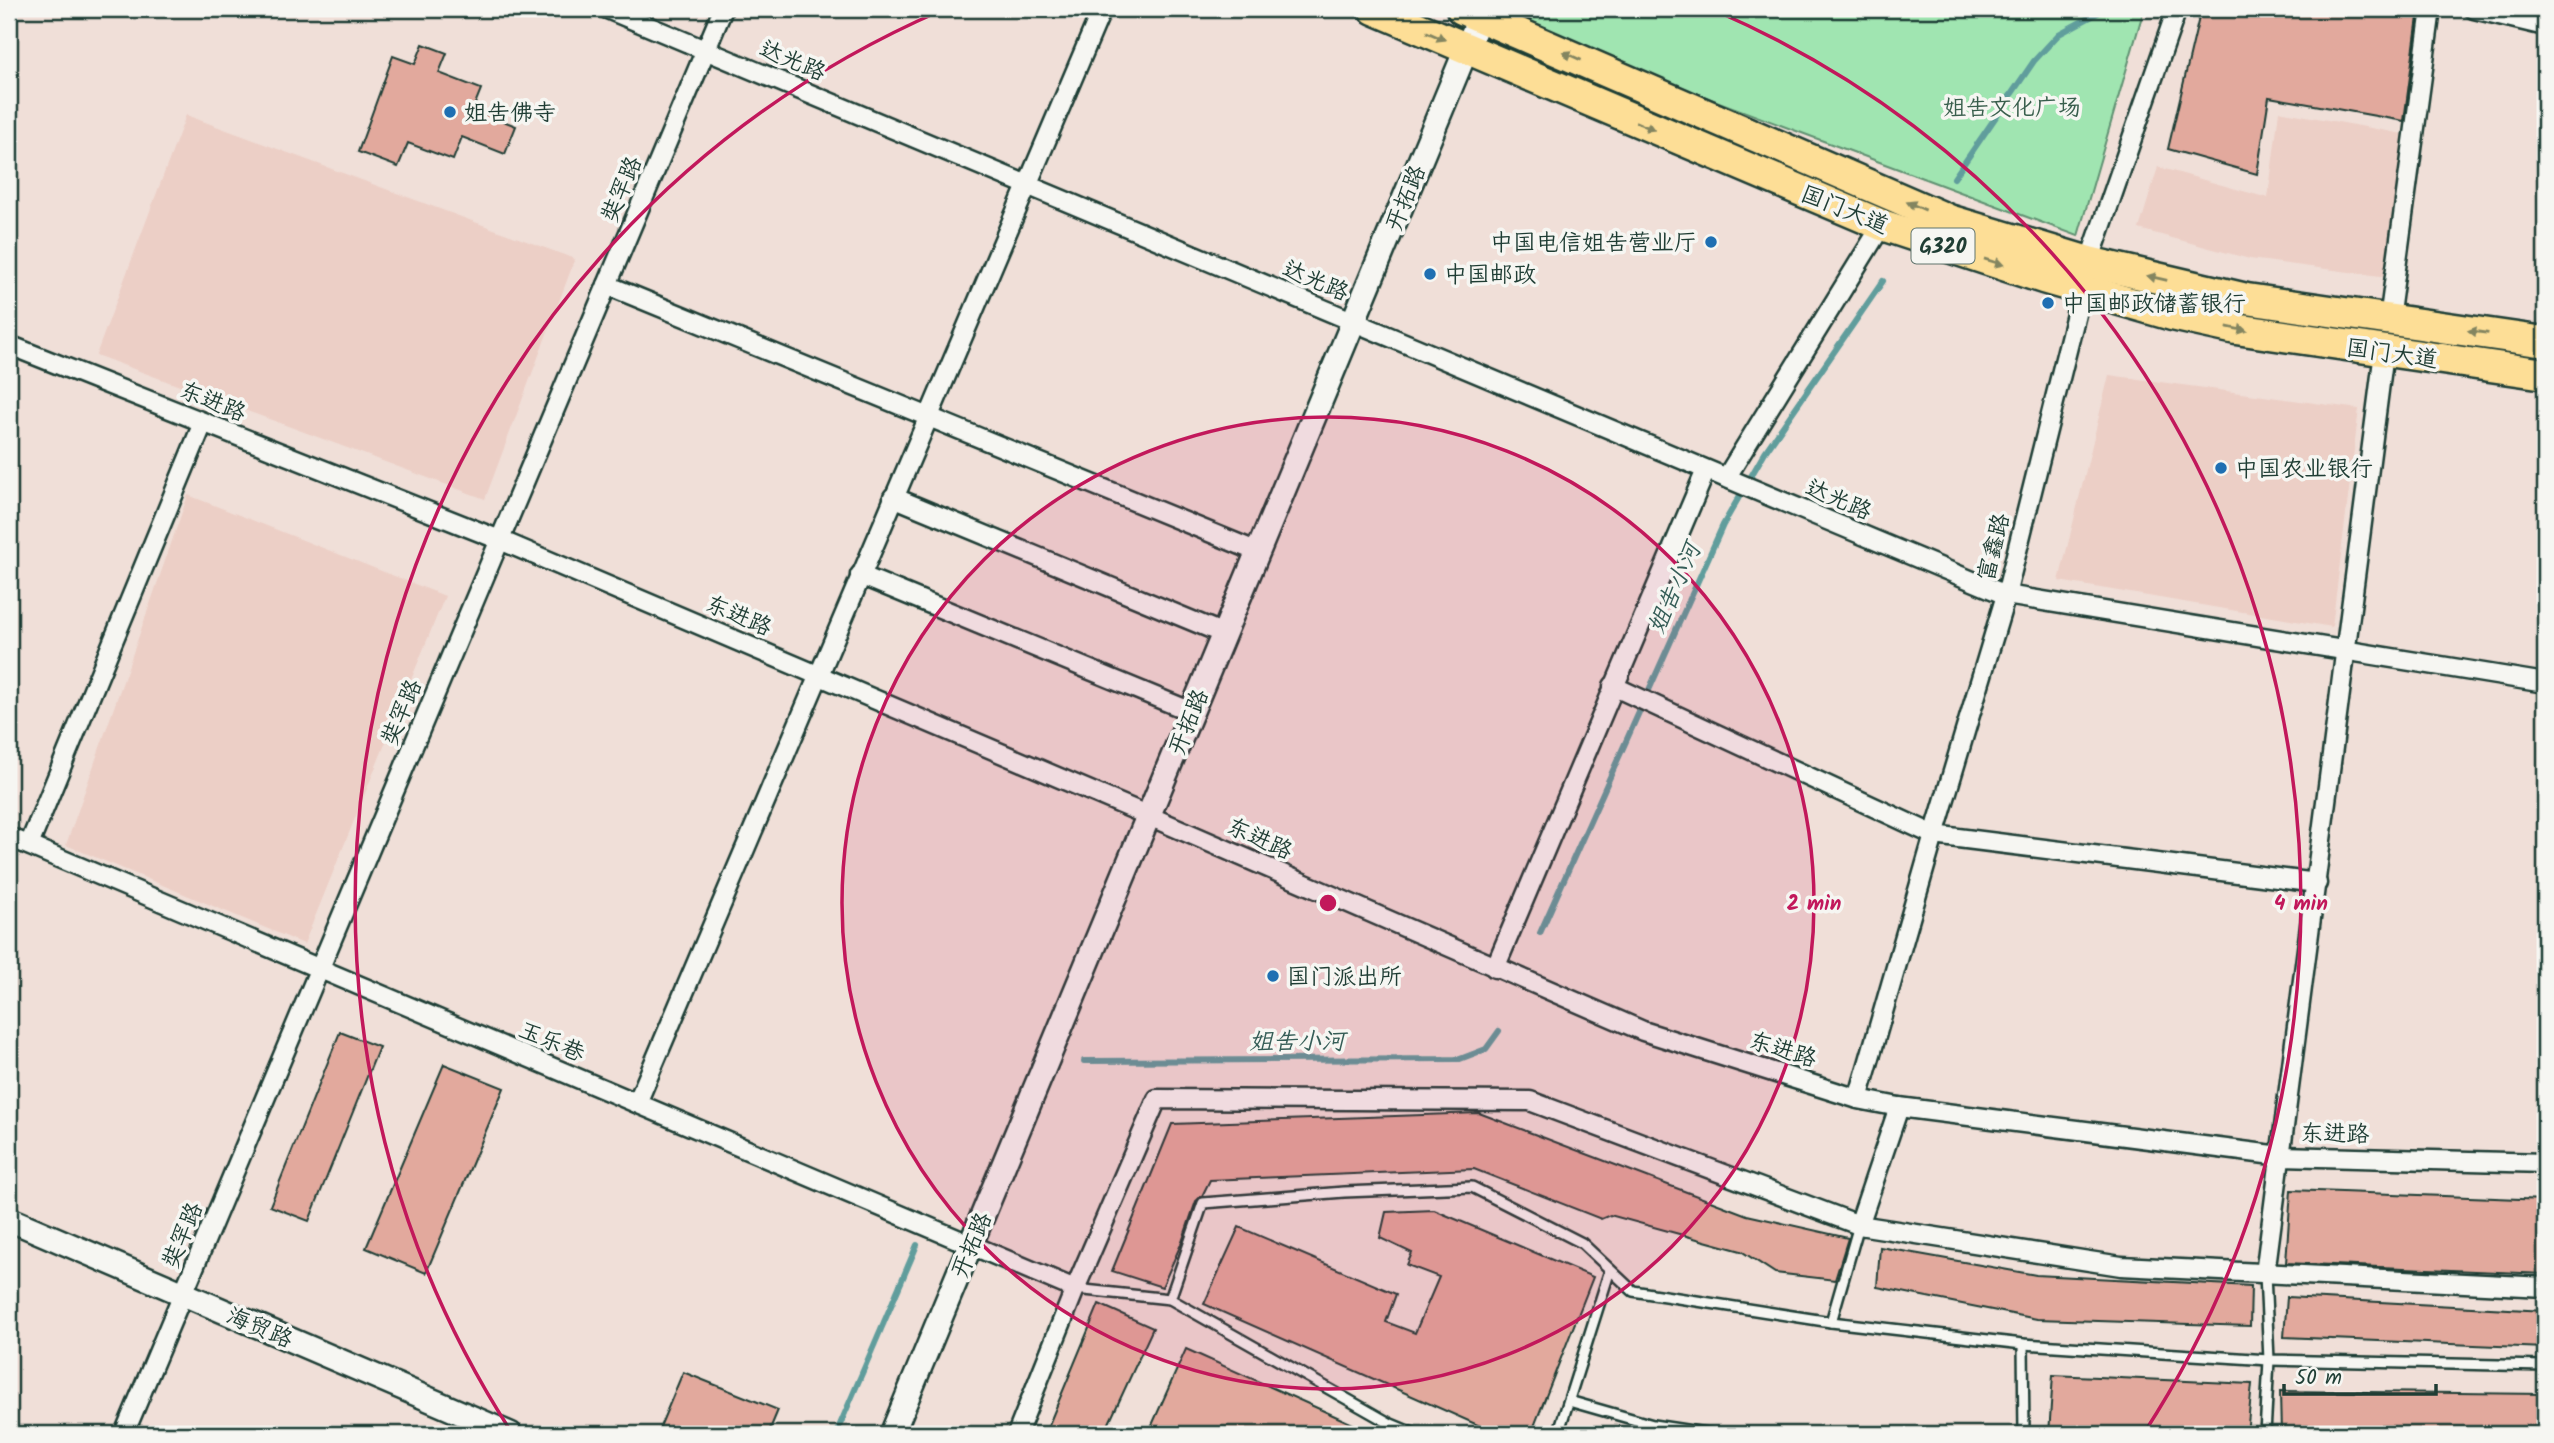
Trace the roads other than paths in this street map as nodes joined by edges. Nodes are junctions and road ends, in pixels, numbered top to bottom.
1 (607, 9) edge
2 (723, 9) edge
3 (1102, 9) edge
4 (1374, 9) edge
5 (2177, 9) edge
6 (2431, 9) edge
7 (2474, 9) edge
8 (1475, 11) edge
9 (2545, 26) edge
10 (1467, 49) junction
11 (706, 50) junction
12 (1026, 184) junction
13 (1882, 225) junction
14 (2086, 275) junction
15 (607, 285) junction
16 (2389, 320) junction
17 (1353, 323) junction
18 (2545, 342) edge
19 (9, 345) edge
20 (2384, 352) junction
21 (2545, 374) edge
22 (928, 416) junction
23 (203, 423) junction
24 (1706, 470) junction
25 (1730, 479) junction
26 (893, 497) junction
27 (500, 540) junction
28 (1258, 552) junction
29 (860, 575) junction
30 (2006, 595) junction
31 (1224, 634) junction
32 (2347, 651) junction
33 (818, 675) junction
34 (2545, 683) edge
35 (1613, 686) junction
36 (1192, 712) junction
37 (1149, 816) junction
38 (1934, 835) junction
39 (9, 837) edge
40 (29, 845) junction
41 (2316, 883) junction
42 (1495, 968) junction
43 (320, 969) junction
44 (1858, 1099) junction
45 (637, 1103) junction
46 (1899, 1107) junction
47 (2281, 1156) junction
48 (2545, 1163) edge
49 (9, 1219) edge
50 (1859, 1225) junction
51 (971, 1245) junction
52 (1610, 1270) junction
53 (2266, 1274) junction
54 (2545, 1287) edge
55 (1075, 1289) junction
56 (183, 1294) junction
57 (1170, 1299) junction
58 (1831, 1322) junction
59 (2023, 1344) junction
60 (2269, 1360) junction
61 (2545, 1366) edge
62 (1569, 1401) junction
63 (1391, 1424) junction
64 (124, 1434) edge
65 (510, 1434) edge
66 (892, 1434) edge
67 (1017, 1434) edge
68 (1387, 1434) edge
69 (1415, 1434) edge
70 (1558, 1434) edge
71 (1712, 1434) edge
72 (2024, 1434) edge
73 (2265, 1434) edge

1 - 11 street, 达光路
2 - 11 street, 奘罕路
3 - 12 street
4 -> 10 highway, 国门大道 / G320
5 - 14 street, 富鑫路
6 - 16 street
7 - 9 street
8 - 10 street, 开拓路
14 -> 8 highway, 国门大道 / G320
10 -> 13 highway, 国门大道 / G320
10 - 17 street, 开拓路
11 - 12 street, 达光路
11 - 15 street, 奘罕路
12 - 17 street, 达光路
12 - 22 street
13 -> 14 highway, 国门大道 / G320
13 - 25 street
16 -> 14 highway, 国门大道 / G320
14 -> 20 highway, 国门大道 / G320
14 - 30 street, 富鑫路
15 - 22 street
15 - 27 street, 奘罕路
18 -> 16 highway, 国门大道 / G320
17 - 24 street, 达光路
17 - 28 street, 开拓路
19 - 23 street, 东进路
20 - 21 highway, 国门大道 / G320
20 - 32 street
22 - 26 street
22 - 28 street
23 - 27 street, 东进路
23 - 40 street
24 - 25 street, 达光路
24 - 35 street
25 - 30 street, 达光路
26 - 29 street
26 - 31 street
27 - 33 street, 东进路
27 - 43 street, 奘罕路
28 - 31 street, 开拓路
29 - 33 street
29 - 36 street
30 - 32 street, 达光路
30 - 38 street, 富鑫路
31 - 36 street, 开拓路
32 - 34 street, 达光路
32 - 41 street
33 - 37 street, 东进路
33 - 45 street
35 - 38 street
35 - 42 street
36 - 37 street, 开拓路
37 - 42 street, 东进路
37 - 51 street, 开拓路
38 - 41 street
38 - 44 street, 富鑫路
39 - 40 street, 玉乐巷
40 - 43 street, 玉乐巷
41 - 47 street
42 - 44 street, 东进路
43 - 45 street, 玉乐巷
43 - 56 street, 奘罕路
44 - 46 street, 东进路
45 - 51 street, 玉乐巷
46 - 47 street, 东进路
46 - 50 street
47 - 48 street, 东进路
47 - 53 street
49 - 56 street, 海贸路
50 - 53 street
50 - 55 street
50 - 58 lane
51 - 55 street, 玉乐巷
51 - 66 street, 开拓路
52 - 57 lane
52 - 58 lane
52 - 62 lane
53 - 54 street
53 - 60 lane
55 - 57 lane
55 - 67 street
56 - 64 street, 奘罕路
56 - 65 street, 海贸路
57 - 63 lane
58 - 59 lane
59 - 60 lane
59 - 72 lane
60 - 61 lane
60 - 73 lane
62 - 70 lane
62 - 71 lane
63 - 68 lane
63 - 69 lane

